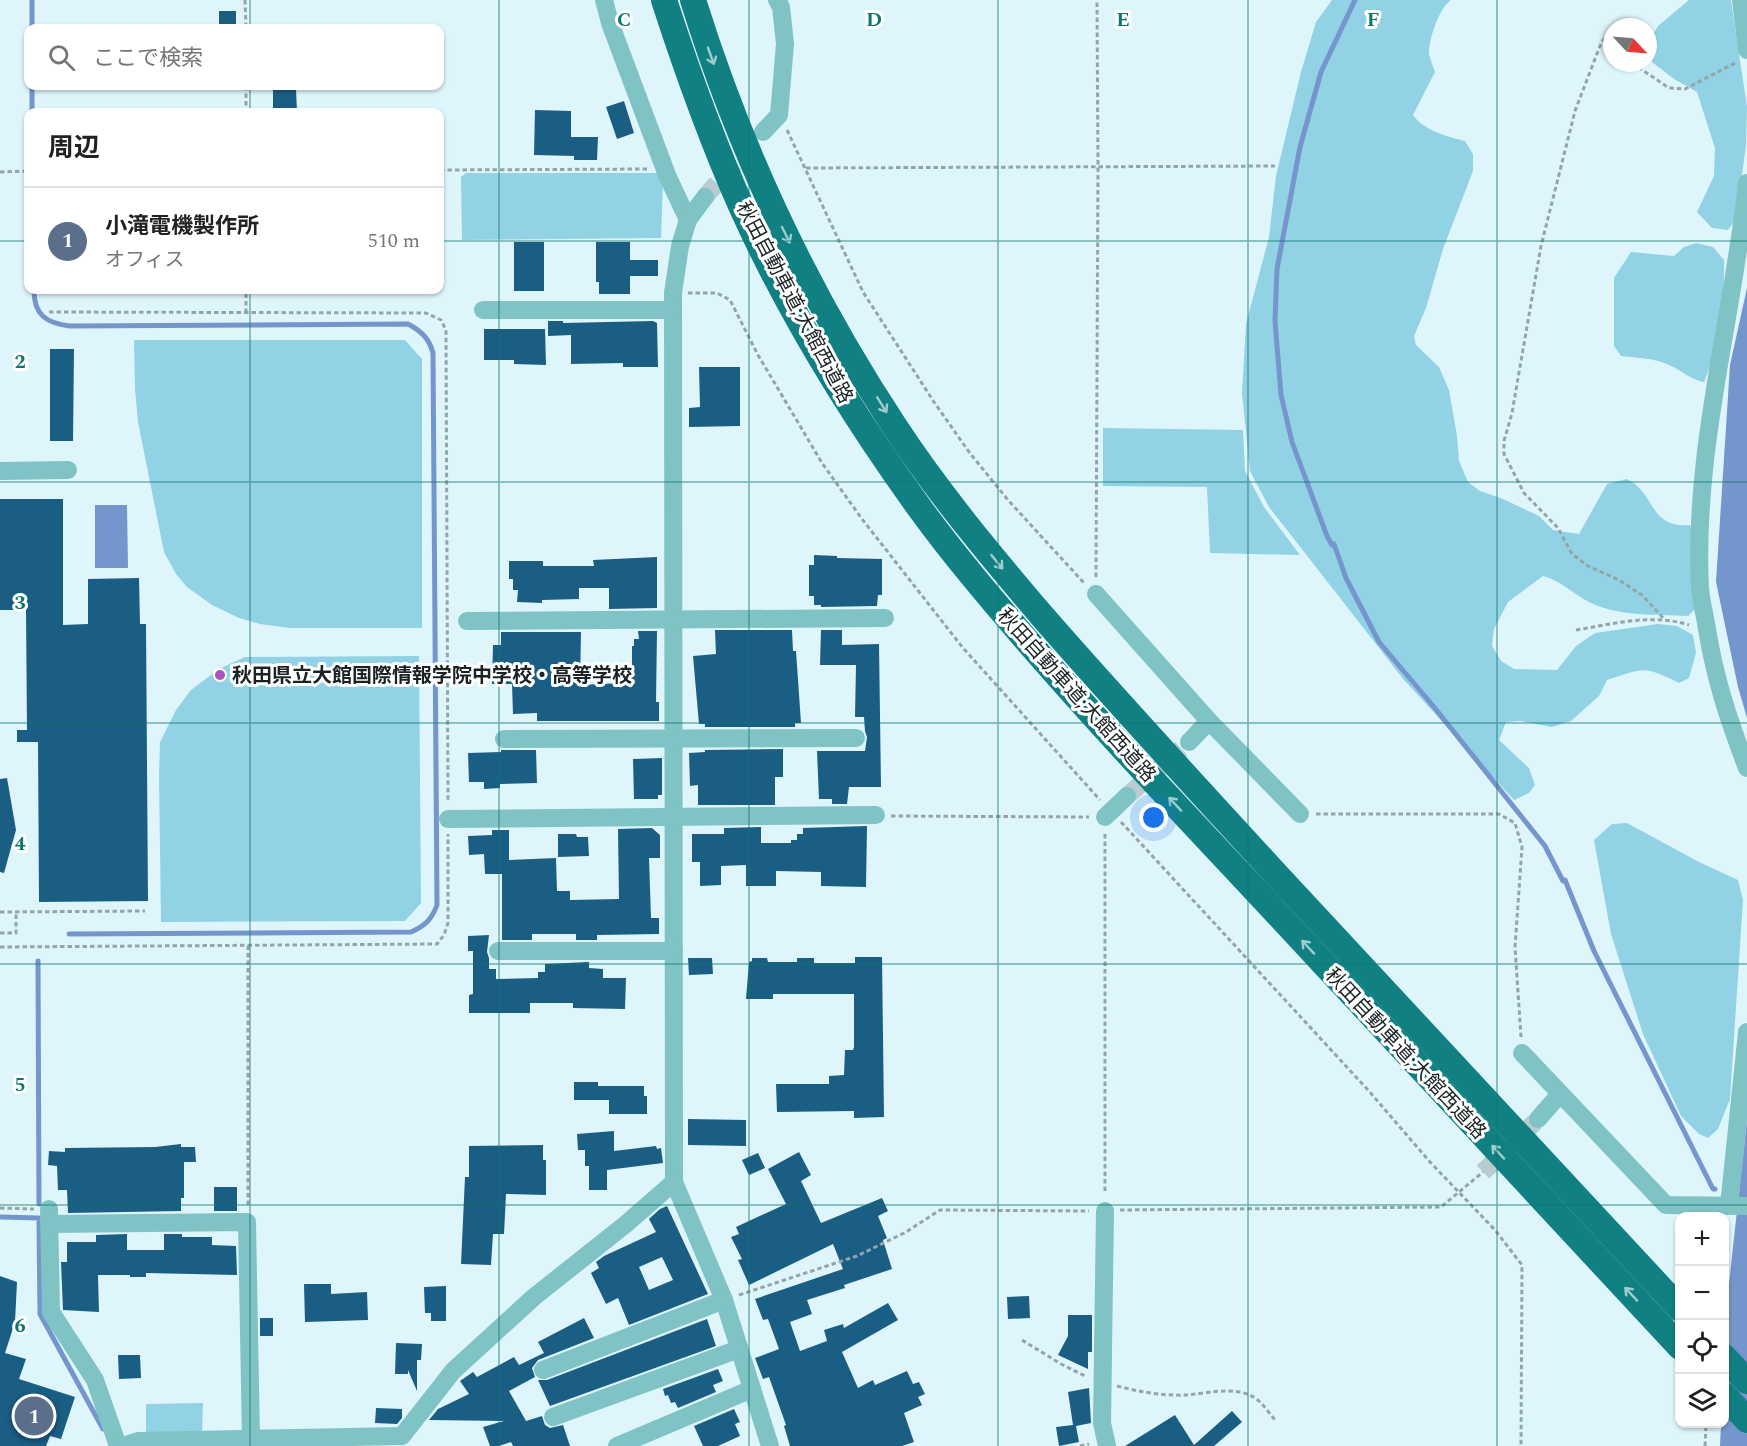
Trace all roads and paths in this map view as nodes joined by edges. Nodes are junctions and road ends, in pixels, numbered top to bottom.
1 (245, 0) edge
2 (604, 0) edge
3 (664, 0) edge
4 (693, 0) edge
5 (777, 0) edge
6 (1097, 0) edge
7 (1741, 0) edge
8 (246, 24) edge
9 (1603, 41) edge
10 (1742, 56) edge
11 (1646, 72) edge
12 (246, 90) edge
13 (246, 108) edge
14 (779, 115) junction
15 (763, 132) tunnel mouth
16 (1275, 166) dead end
17 (1098, 167) junction
18 (664, 168) junction
19 (806, 168) junction
20 (444, 170) edge
21 (24, 171) edge
22 (0, 172) edge
23 (1747, 183) edge
24 (705, 197) tunnel mouth
25 (688, 220) junction
26 (246, 294) edge
27 (673, 301) junction
28 (483, 310) dead end
29 (49, 312) dead end
30 (246, 313) junction
31 (0, 471) edge
32 (68, 471) dead end
33 (1096, 594) junction
34 (885, 618) dead end
35 (673, 619) junction
36 (1665, 620) junction
37 (467, 621) dead end
38 (1576, 630) dead end
39 (1707, 632) junction
40 (1209, 721) junction
41 (674, 738) junction
42 (856, 738) dead end
43 (504, 739) dead end
44 (1189, 742) tunnel mouth
45 (1747, 768) edge
46 (1127, 796) tunnel mouth
47 (1108, 814) junction
48 (1300, 814) joint
49 (876, 815) joint
50 (673, 817) junction
51 (448, 819) junction
52 (145, 911) dead end
53 (0, 912) edge
54 (16, 912) junction
55 (0, 933) edge
56 (248, 946) junction
57 (0, 947) edge
58 (498, 951) dead end
59 (674, 951) junction
60 (1747, 1032) edge
61 (1522, 1053) joint
62 (1560, 1094) junction
63 (1539, 1119) tunnel mouth
64 (1483, 1172) tunnel mouth
65 (674, 1182) junction
66 (1458, 1192) junction
67 (1738, 1206) edge
68 (0, 1208) edge
69 (1105, 1211) junction
70 (49, 1217) junction
71 (247, 1222) junction
72 (724, 1300) junction
73 (1675, 1304) edge
74 (1022, 1340) dead end
75 (1675, 1342) edge
76 (739, 1349) junction
77 (1729, 1361) edge
78 (543, 1370) dead end
79 (1747, 1381) edge
80 (1103, 1382) junction
81 (752, 1389) junction
82 (1729, 1400) edge
83 (553, 1417) dead end
84 (1275, 1420) dead end
85 (1747, 1420) edge
86 (1706, 1428) edge
87 (250, 1439) junction
88 (118, 1446) edge
89 (123, 1446) edge
90 (617, 1446) edge
91 (770, 1446) edge
92 (1107, 1446) edge
93 (1521, 1446) edge
94 (1705, 1446) edge

1 - 8 path
2 - 18 street
75 -> 3 highway, 秋田自動車道;大館西道路
4 -> 73 highway, 秋田自動車道;大館西道路
5 - 14 street
6 - 17 path
7 - 10 street
9 - 36 path
10 - 11 path
12 - 13 path
14 - 15 street
14 - 19 path
16 - 17 path
17 - 19 path
17 - 33 path
18 - 20 path
18 - 25 street
19 - 33 path
21 - 22 path
23 - 39 street
24 - 25 street
25 - 27 street
26 - 30 path
27 - 28 street
27 - 35 street
27 - 47 path
29 - 30 path
30 - 51 path
31 - 32 street
33 - 40 street
34 - 35 street
35 - 37 street
35 - 41 street
36 - 38 path
36 - 39 path
39 - 45 street
40 - 44 street
40 - 48 street
41 - 42 street
41 - 43 street
41 - 50 street
46 - 47 street
47 - 49 path
47 - 66 path
47 - 69 path
48 - 61 path
49 - 50 street
50 - 51 street
50 - 59 street
51 - 56 path
52 - 54 path
53 - 54 path
54 - 55 path
56 - 57 path
56 - 71 path
58 - 59 street
59 - 65 street
60 - 67 street
61 - 62 street
62 - 63 street
62 - 67 street
64 - 66 path
65 - 72 street
65 - 87 street
66 - 69 path
66 - 93 path
68 - 70 path
69 - 72 path
69 - 80 street
70 - 71 street
70 - 88 street
71 - 87 street
72 - 76 street
72 - 78 street
74 - 80 path
76 - 81 street
76 - 83 street
77 - 79 highway
80 - 84 path
80 - 92 street
81 - 90 street
81 - 91 street
82 - 85 highway
86 - 94 path
87 - 89 street

